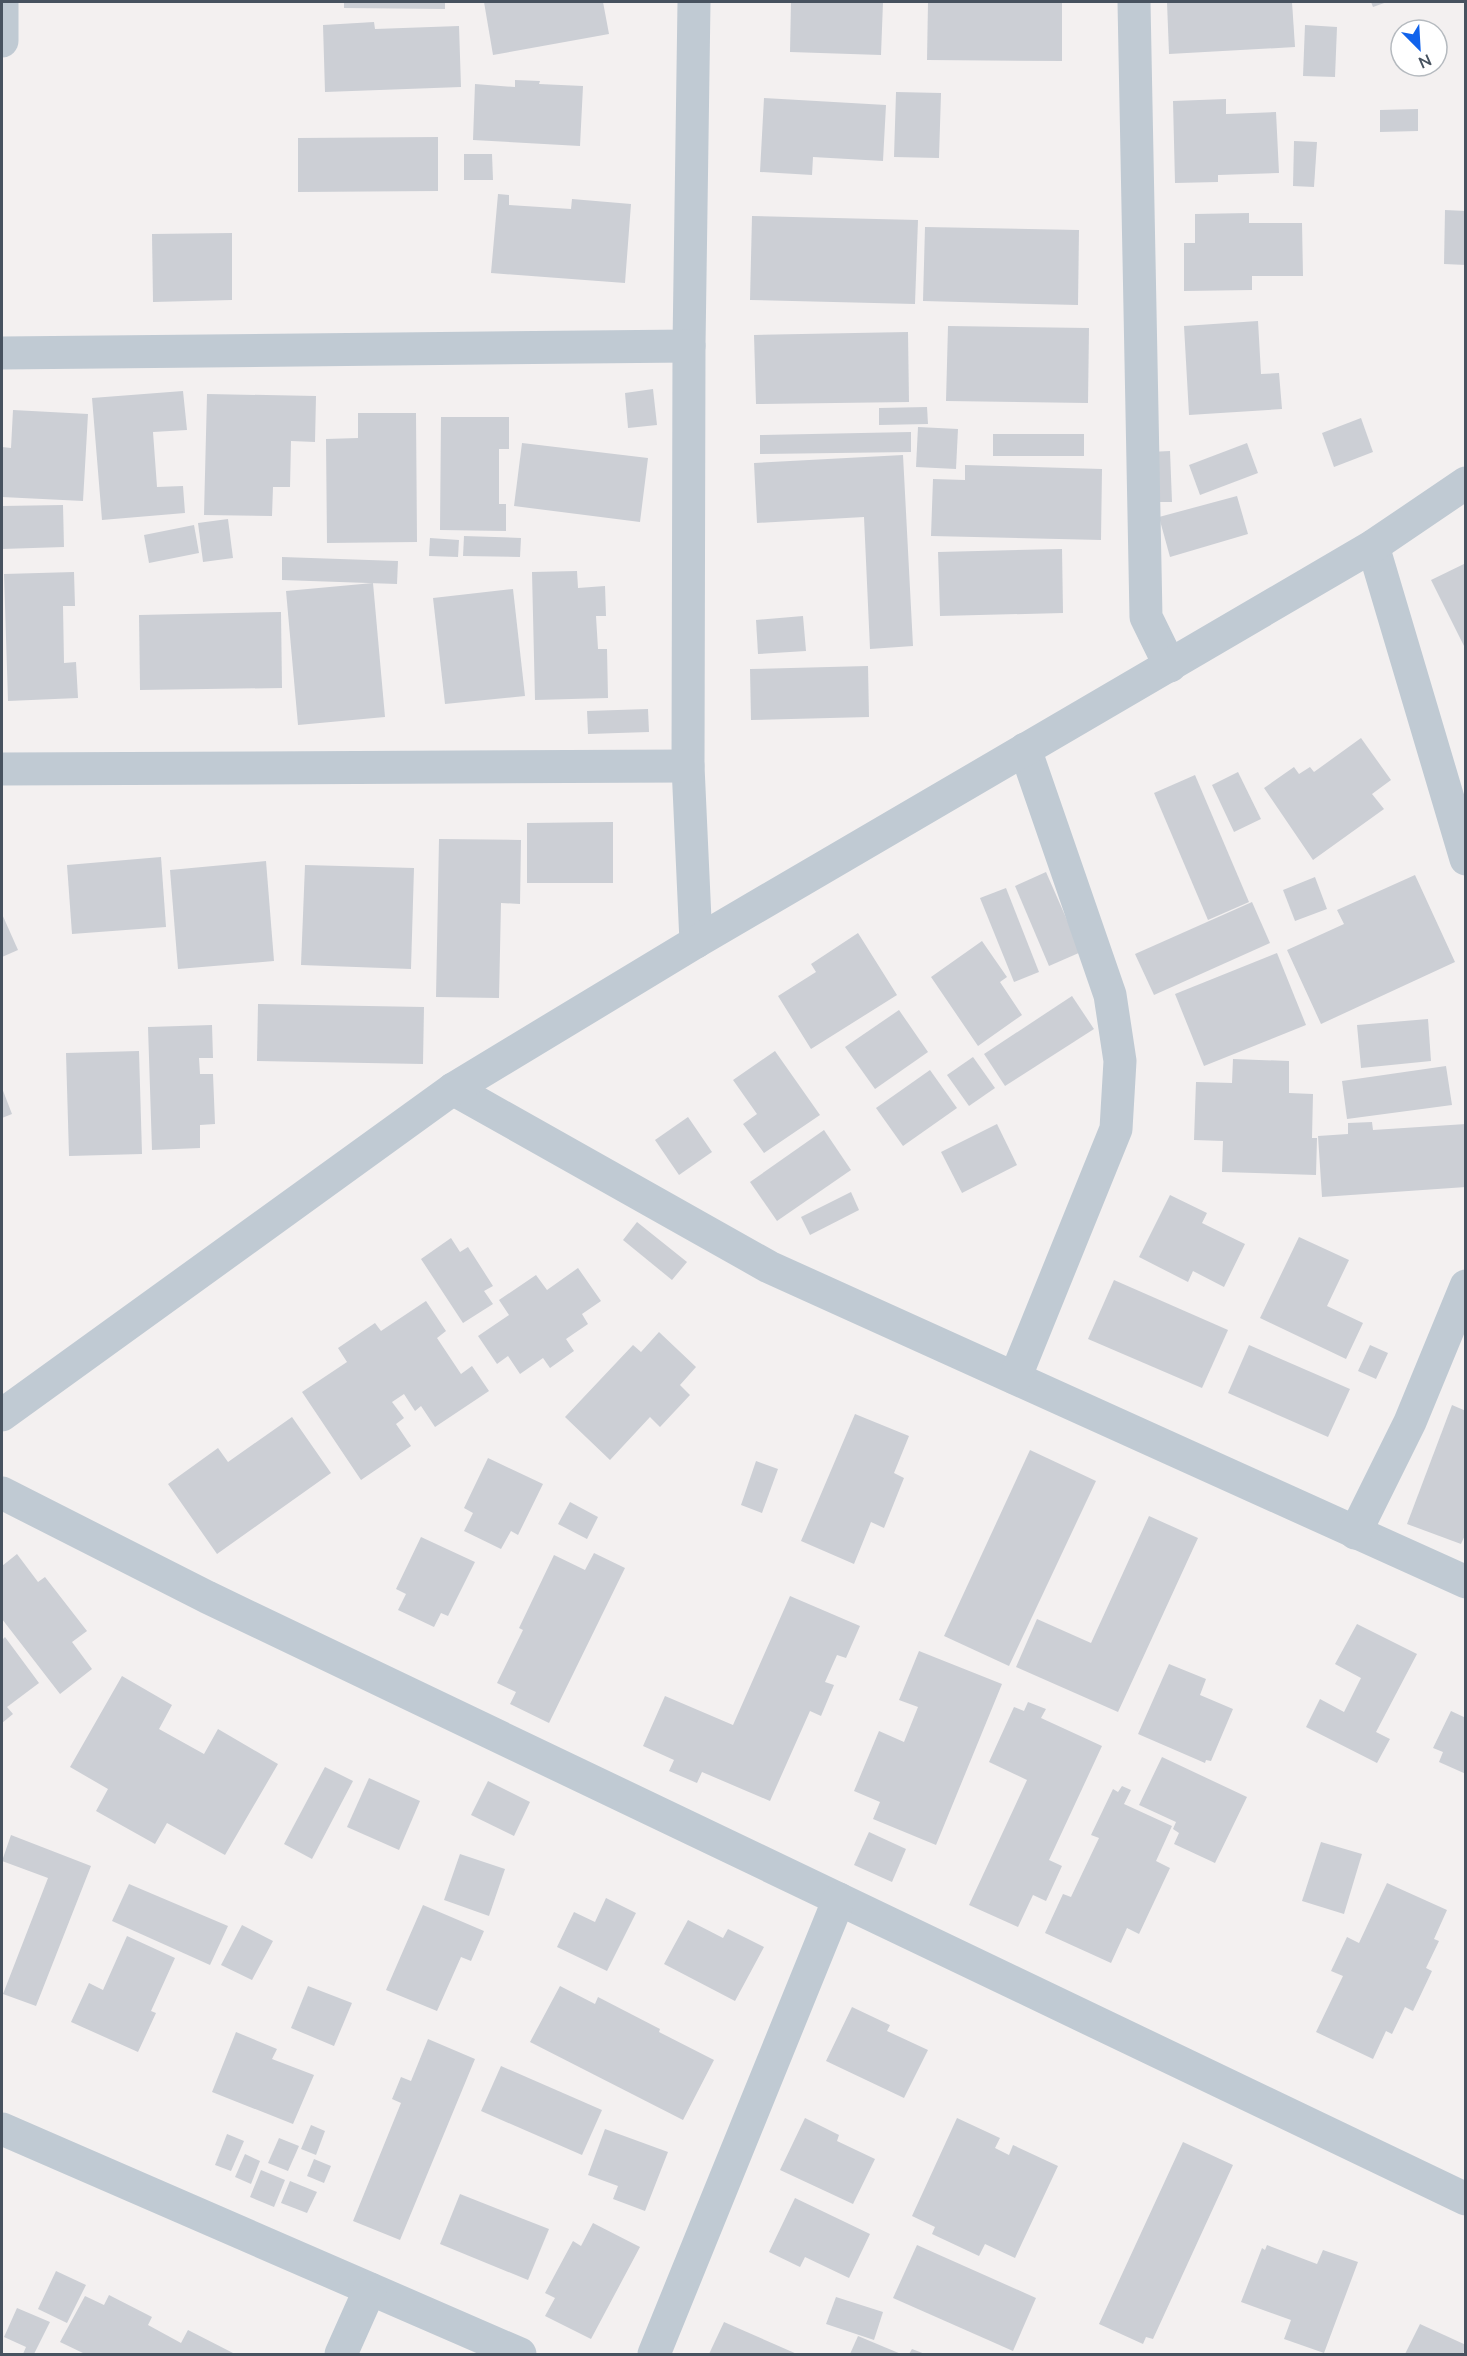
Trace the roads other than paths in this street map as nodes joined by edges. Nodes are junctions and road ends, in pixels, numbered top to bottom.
1 (2, 2) edge
2 (694, 2) edge
3 (1134, 2) edge
4 (2, 41) edge
5 (689, 346) junction
6 (2, 353) edge
7 (1466, 483) edge
8 (1373, 546) junction
9 (1170, 666) junction
10 (1025, 749) junction
11 (688, 766) junction
12 (2, 769) edge
13 (1466, 859) edge
14 (696, 942) junction
15 (453, 1089) junction
16 (1466, 1286) edge
17 (1016, 1378) junction
18 (2, 1415) edge
19 (2, 1492) edge
20 (1355, 1533) junction
21 (1466, 1582) edge
22 (839, 1899) junction
23 (2, 2129) edge
24 (1466, 2199) edge
25 (370, 2289) junction
26 (341, 2355) edge
27 (520, 2355) edge
28 (654, 2355) edge

1 - 4 street
2 - 5 street
3 - 9 street
5 - 6 street
5 - 11 street
7 - 8 street
8 - 9 street
8 - 13 street
9 - 10 street
10 - 14 street
10 - 17 street
11 - 12 street
11 - 14 street
14 - 15 street
15 - 17 street
15 - 18 street
16 - 20 street
17 - 20 street
19 - 22 street
20 - 21 street
22 - 24 street
22 - 28 street
23 - 25 street
25 - 26 street
25 - 27 street

